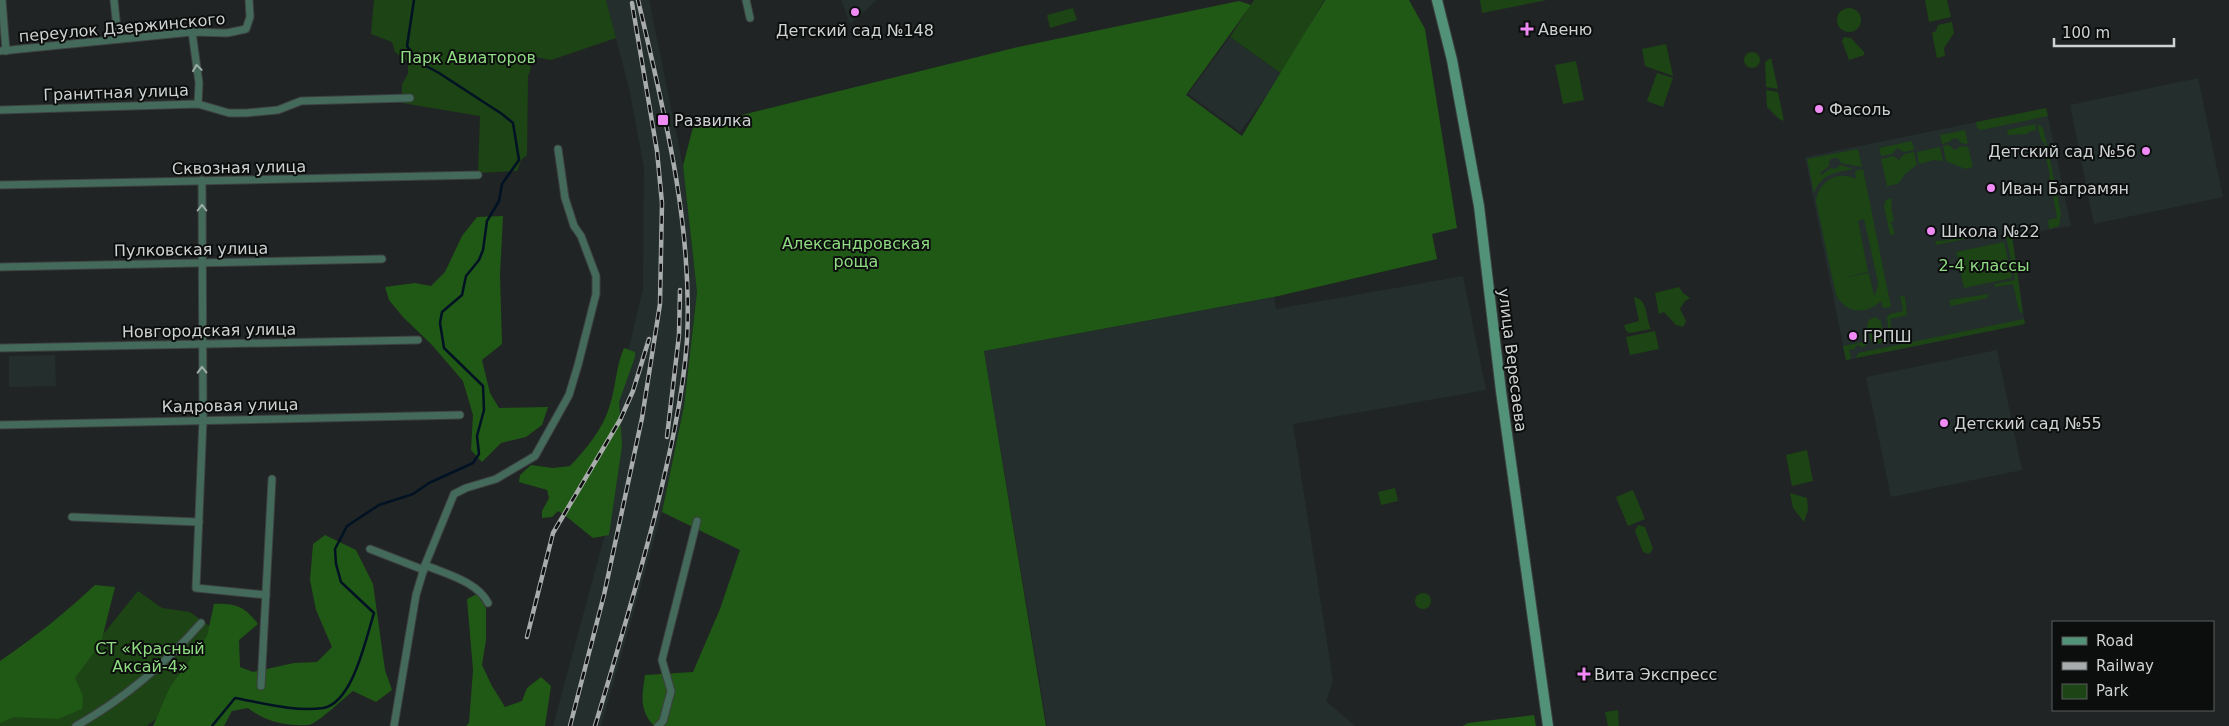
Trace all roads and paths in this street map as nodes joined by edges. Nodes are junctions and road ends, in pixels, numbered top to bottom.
1 (2, 0) edge
2 (114, 0) edge
3 (249, 0) edge
4 (746, 0) edge
5 (1437, 0) edge
6 (750, 18) dead end
7 (192, 32) junction
8 (118, 38) junction
9 (3, 51) edge
10 (410, 98) dead end
11 (198, 104) junction
12 (0, 110) edge
13 (558, 148) dead end
14 (478, 175) dead end
15 (202, 180) junction
16 (0, 184) edge
17 (382, 259) dead end
18 (202, 262) junction
19 (0, 267) edge
20 (418, 340) dead end
21 (202, 344) junction
22 (0, 348) edge
23 (460, 415) dead end
24 (203, 419) junction
25 (0, 425) edge
26 (272, 479) dead end
27 (72, 517) dead end
28 (697, 521) dead end
29 (200, 522) junction
30 (370, 549) dead end
31 (424, 567) junction
32 (266, 596) junction
33 (488, 604) dead end
34 (201, 623) dead end
35 (261, 686) dead end
36 (76, 726) edge
37 (394, 726) edge
38 (658, 726) edge
39 (1548, 726) edge

1 - 9 street
2 - 8 street
3 - 7 street, переулок Дзержинского
4 - 6 street
5 - 39 main road, улица Вересаева
7 - 8 street, переулок Дзержинского
11 -> 7 street
8 - 9 street, переулок Дзержинского
10 - 11 street, Гранитная улица
11 - 12 street, Гранитная улица
13 - 31 street
14 - 15 street, Сквозная улица
15 - 16 street, Сквозная улица
18 -> 15 street
17 - 18 street, Пулковская улица
18 - 19 street, Пулковская улица
18 - 21 street
20 - 21 street, Новгородская улица
21 - 22 street, Новгородская улица
24 -> 21 street
23 - 24 street, Кадровая улица
24 - 25 street, Кадровая улица
24 - 29 street
26 - 32 street
27 - 29 street
28 - 38 street
29 - 32 street
30 - 31 street
31 - 33 street
31 - 37 street
32 - 35 street
34 - 36 street

